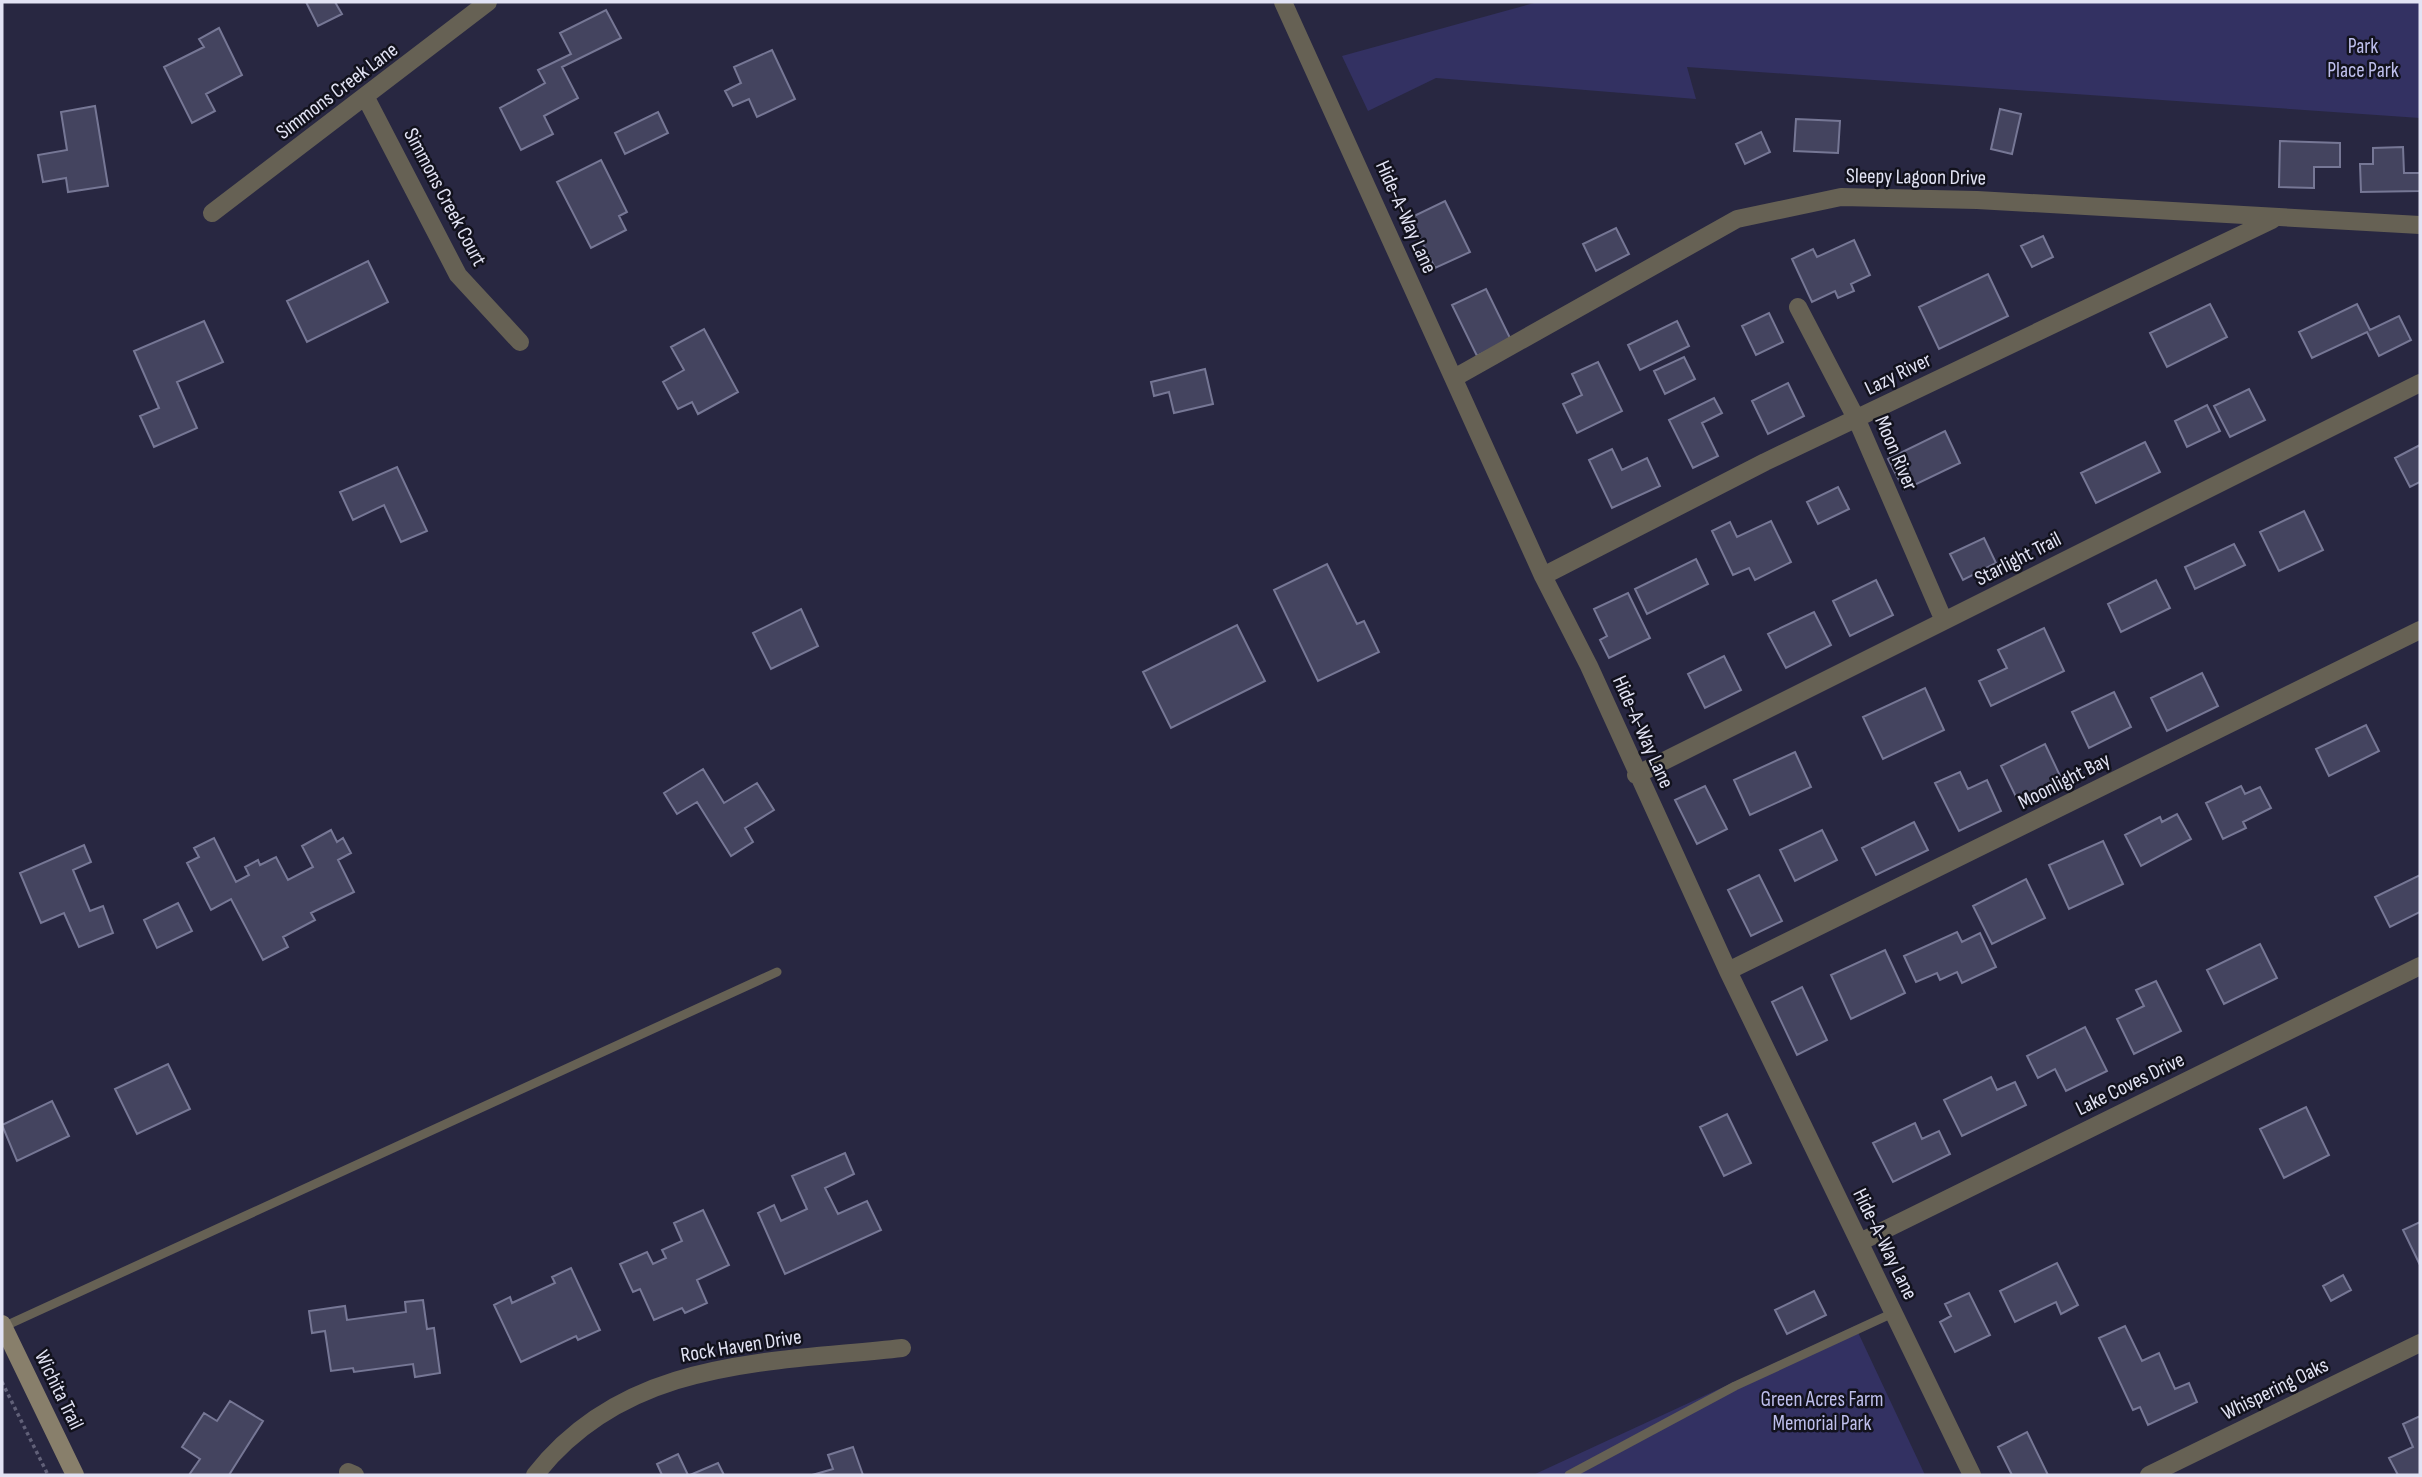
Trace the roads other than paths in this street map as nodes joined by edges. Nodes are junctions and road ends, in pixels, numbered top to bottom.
1 (488, 2) edge
2 (1283, 2) edge
3 (366, 98) junction
4 (212, 213) dead end
5 (2276, 218) junction
6 (2420, 225) edge
7 (1798, 307) dead end
8 (520, 342) dead end
9 (1454, 378) junction
10 (2420, 383) edge
11 (1857, 420) junction
12 (1543, 576) junction
13 (1944, 621) junction
14 (2420, 630) edge
15 (1636, 775) junction
16 (2420, 966) edge
17 (1728, 971) junction
18 (777, 972) dead end
19 (1860, 1242) junction
20 (1893, 1313) junction
21 (3, 1325) edge
22 (2420, 1343) edge
23 (902, 1348) dead end
24 (75, 1475) edge
25 (535, 1475) edge
26 (1569, 1475) edge
27 (1972, 1475) edge
28 (2149, 1475) edge

1 - 3 street, Simmons Creek Lane
2 - 9 street, Hide-A-Way Lane
3 - 4 street, Simmons Creek Lane
3 - 8 street, Simmons Creek Court
5 - 6 street, Sleepy Lagoon Drive
5 - 9 street, Sleepy Lagoon Drive
5 - 11 street, Lazy River
7 - 11 street, Moon River
9 - 12 street, Hide-A-Way Lane
10 - 13 street, Starlight Trail
11 - 12 street, Lazy River
11 - 13 street, Moon River
12 - 15 street, Hide-A-Way Lane
13 - 15 street, Starlight Trail
14 - 17 street, Moonlight Bay
15 - 17 street, Hide-A-Way Lane
16 - 19 street, Lake Coves Drive
17 - 19 street, Hide-A-Way Lane
18 - 21 lane
19 - 20 street, Hide-A-Way Lane
20 - 26 lane
20 - 27 street, Hide-A-Way Lane
21 - 24 street, Wichita Trail
22 - 28 street, Whispering Oaks
23 - 25 street, Rock Haven Drive

